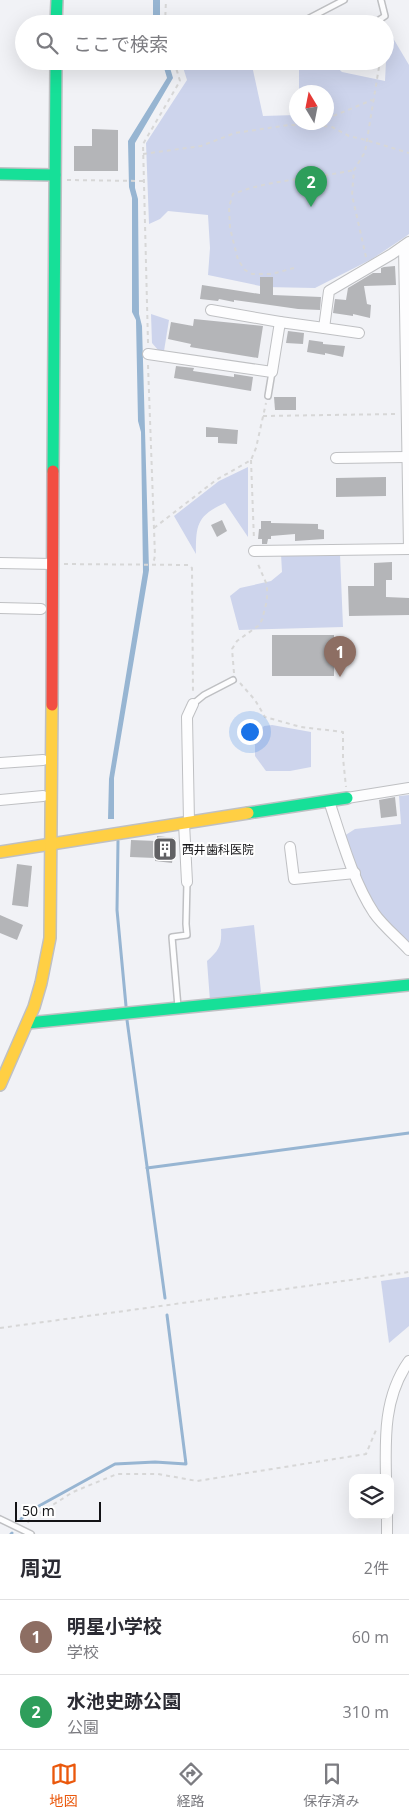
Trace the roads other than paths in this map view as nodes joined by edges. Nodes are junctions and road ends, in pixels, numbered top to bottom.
1 (57, 0) edge
2 (344, 0) edge
3 (381, 0) edge
4 (56, 15) edge
5 (315, 15) edge
6 (385, 15) edge
7 (56, 70) edge
8 (0, 174) edge
9 (55, 177) junction
10 (406, 244) edge
11 (407, 300) edge
12 (211, 310) dead end
13 (280, 322) junction
14 (324, 328) junction
15 (359, 333) dead end
16 (407, 339) edge
17 (148, 354) road end
18 (272, 372) junction
19 (268, 396) road end
20 (408, 411) edge
21 (407, 457) junction
22 (336, 458) dead end
23 (408, 479) edge
24 (409, 549) edge
25 (254, 551) road end
26 (0, 564) edge
27 (52, 564) junction
28 (0, 608) edge
29 (43, 609) dead end
30 (233, 680) road end
31 (193, 704) joint
32 (43, 760) dead end
33 (0, 763) edge
34 (409, 788) edge
35 (43, 796) dead end
36 (347, 798) joint
37 (0, 800) edge
38 (329, 801) junction
39 (187, 822) junction
40 (51, 844) junction
41 (290, 847) dead end
42 (0, 852) edge
43 (355, 873) junction
44 (186, 882) joint
45 (409, 950) edge
46 (409, 985) edge
47 (178, 1009) junction
48 (28, 1023) junction
49 (0, 1085) edge
50 (409, 1361) edge
51 (386, 1474) edge
52 (0, 1519) edge
53 (387, 1519) edge
54 (31, 1534) edge
55 (387, 1534) edge

1 - 4 street
2 - 5 lane
3 - 6 lane
7 - 9 street
8 - 9 street
9 - 27 street
10 - 11 street
10 - 14 street
11 - 16 street
12 - 13 street
13 - 14 street
13 - 18 street
14 - 15 street
16 - 20 street
17 - 18 street
18 - 19 lane
20 - 21 street
21 - 22 street
21 - 23 street
23 - 24 street
24 - 25 street
26 - 27 street
27 - 40 street
28 - 29 street
30 - 31 lane
31 - 39 street
32 - 33 street
34 - 36 street
35 - 37 street
36 - 38 street
38 - 39 street
38 - 43 street
39 - 40 street
39 - 44 street
40 - 42 street
40 - 48 street
41 - 43 street
43 - 45 street
44 - 47 lane
46 - 47 street
47 - 48 street
48 - 49 street
50 - 51 street
52 - 54 lane
53 - 55 street

